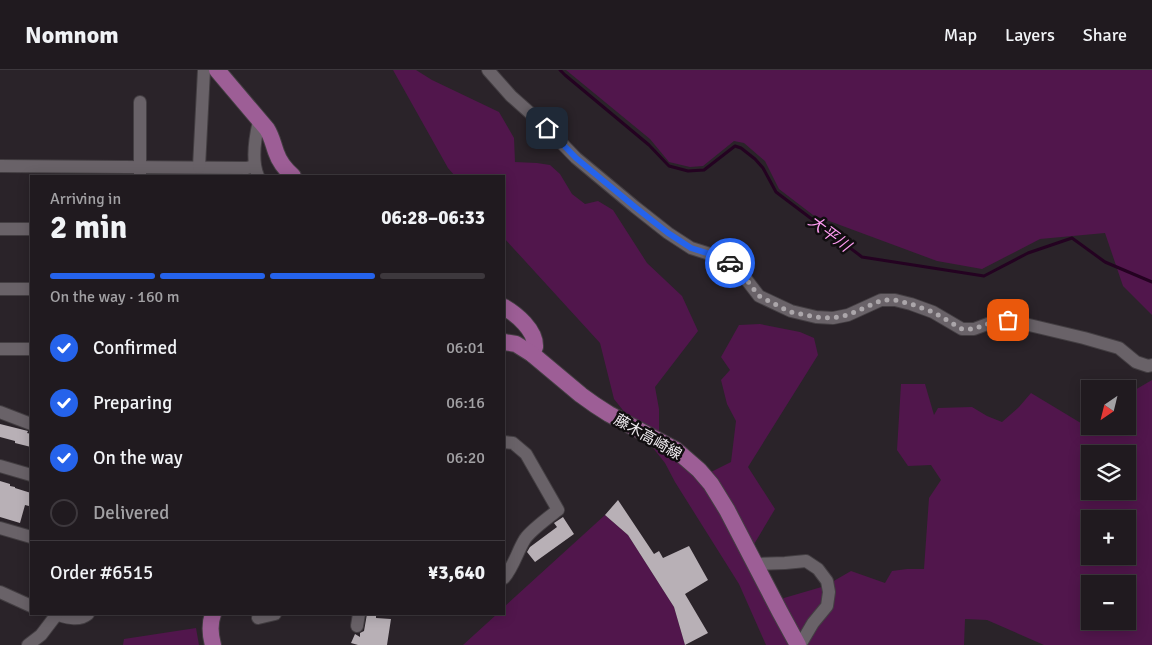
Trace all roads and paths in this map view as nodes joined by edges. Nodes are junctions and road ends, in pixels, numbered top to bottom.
1 (204, 70) edge
2 (216, 70) edge
3 (488, 70) edge
4 (140, 102) dead end
5 (259, 121) junction
6 (0, 166) edge
7 (199, 167) junction
8 (256, 171) edge
9 (139, 172) edge
10 (292, 175) edge
11 (0, 229) edge
12 (30, 229) edge
13 (0, 289) edge
14 (30, 289) edge
15 (505, 308) edge
16 (505, 342) edge
17 (30, 349) edge
18 (0, 350) edge
19 (532, 354) junction
20 (1152, 365) edge
21 (0, 412) edge
22 (30, 424) edge
23 (505, 442) edge
24 (0, 466) edge
25 (30, 475) edge
26 (0, 528) edge
27 (30, 533) edge
28 (755, 564) junction
29 (505, 577) edge
30 (0, 592) edge
31 (30, 606) edge
32 (55, 615) edge
33 (60, 615) edge
34 (87, 615) edge
35 (213, 615) edge
36 (271, 615) edge
37 (258, 618) dead end
38 (28, 645) edge
39 (213, 645) edge
40 (799, 645) edge

1 - 7 street
2 - 5 main road
3 - 20 street
4 - 9 street
5 - 8 street
5 - 10 main road
6 - 9 street
7 - 8 street
7 - 9 street
11 - 12 street
13 - 14 street
15 - 19 main road
16 - 19 main road, 藤木高崎線
17 - 18 street
19 - 28 main road, 藤木高崎線
21 - 22 street
23 - 29 street
24 - 25 street
26 - 27 street
28 - 40 main road, 藤木高崎線
28 - 40 street
30 - 31 street
32 - 38 street
33 - 34 street
35 - 39 main road
36 - 37 street

